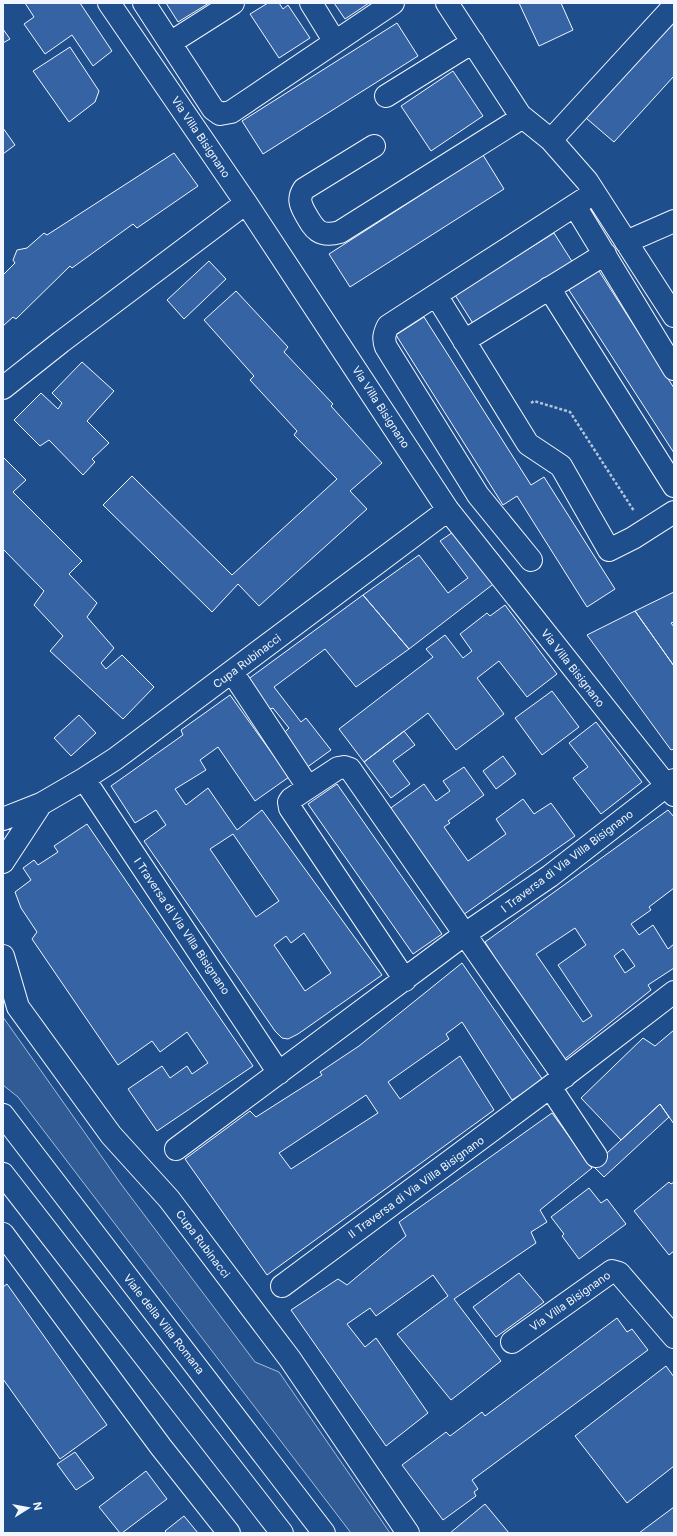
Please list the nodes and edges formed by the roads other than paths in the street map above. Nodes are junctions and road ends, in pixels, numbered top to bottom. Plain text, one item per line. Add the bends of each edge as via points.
1 (109, 3) edge
2 (144, 3) edge
3 (233, 3) edge
4 (311, 3) edge
5 (394, 3) edge
6 (447, 3) edge
7 (674, 6) edge
8 (335, 42) junction
9 (473, 42) junction
10 (170, 43) junction
11 (386, 96) dead end
12 (515, 122) dead end
13 (551, 140) junction
14 (374, 146) dead end
15 (594, 193) junction
16 (246, 203) junction
17 (575, 206) junction
18 (674, 221) edge
19 (626, 242) junction
20 (605, 254) junction
21 (549, 288) junction
22 (436, 295) junction
23 (674, 316) edge
24 (464, 341) junction
25 (674, 369) edge
26 (3, 388) edge
27 (674, 486) edge
28 (448, 510) junction
29 (674, 512) edge
30 (530, 560) dead end
31 (232, 672) junction
32 (84, 779) junction
33 (308, 787) junction
34 (672, 787) edge
35 (41, 804) junction
36 (3, 819) edge
37 (3, 862) edge
38 (465, 934) junction
39 (3, 956) edge
40 (405, 980) junction
41 (674, 992) edge
42 (279, 1073) junction
43 (557, 1082) junction
44 (3, 1116) edge
45 (176, 1149) dead end
46 (596, 1156) dead end
47 (3, 1174) edge
48 (3, 1234) edge
49 (282, 1286) dead end
50 (674, 1338) edge
51 (512, 1342) dead end
52 (229, 1533) edge
53 (282, 1533) edge
54 (324, 1533) edge
55 (408, 1533) edge

1 - 16 street, Via Villa Bisignano
2 - 10 street
3 - 10 street
4 - 8 street
5 - 8 street
6 - 9 street
7 - 13 street
8 - 10 street via 231,112 220,114 213,109
9 - 11 street
9 - 13 street via 520,115
12 - 14 street via 340,232 329,234 317,230 301,204 304,189
13 - 15 street via 587,181
15 - 17 street
15 - 19 street
16 - 26 street
16 - 28 street, Via Villa Bisignano
17 - 20 street
17 - 22 street
18 - 19 street
19 - 23 street
20 - 21 street
20 - 25 street
21 - 24 street
21 - 27 street
22 - 24 street
22 - 30 street via 388,326 383,340 478,495
24 - 29 street via 530,446 561,466 609,550
28 - 31 street, Cupa Rubinacci
28 - 34 street, Via Villa Bisignano
31 - 32 street, Cupa Rubinacci via 122,754
31 - 33 street
32 - 35 street, Cupa Rubinacci
32 - 42 street, I Traversa di Via Villa Bisignano
33 - 38 street via 338,768 350,769
33 - 40 street via 291,799 290,808
34 - 38 street, I Traversa di Via Villa Bisignano
35 - 36 street, Cupa Rubinacci
35 - 37 street, Cupa Rubinacci
38 - 40 street, I Traversa di Via Villa Bisignano
38 - 43 street
39 - 55 street, Cupa Rubinacci via 18,1007 111,1135 169,1199 290,1359
40 - 42 street, I Traversa di Via Villa Bisignano
41 - 43 street, II Traversa di Via Villa Bisignano
42 - 45 street, I Traversa di Via Villa Bisignano
43 - 46 street
43 - 49 street, II Traversa di Via Villa Bisignano
44 - 54 street, Viale della Villa Romana
47 - 53 street
48 - 52 street via 161,1447
50 - 51 street, Via Villa Bisignano via 619,1273 612,1271

